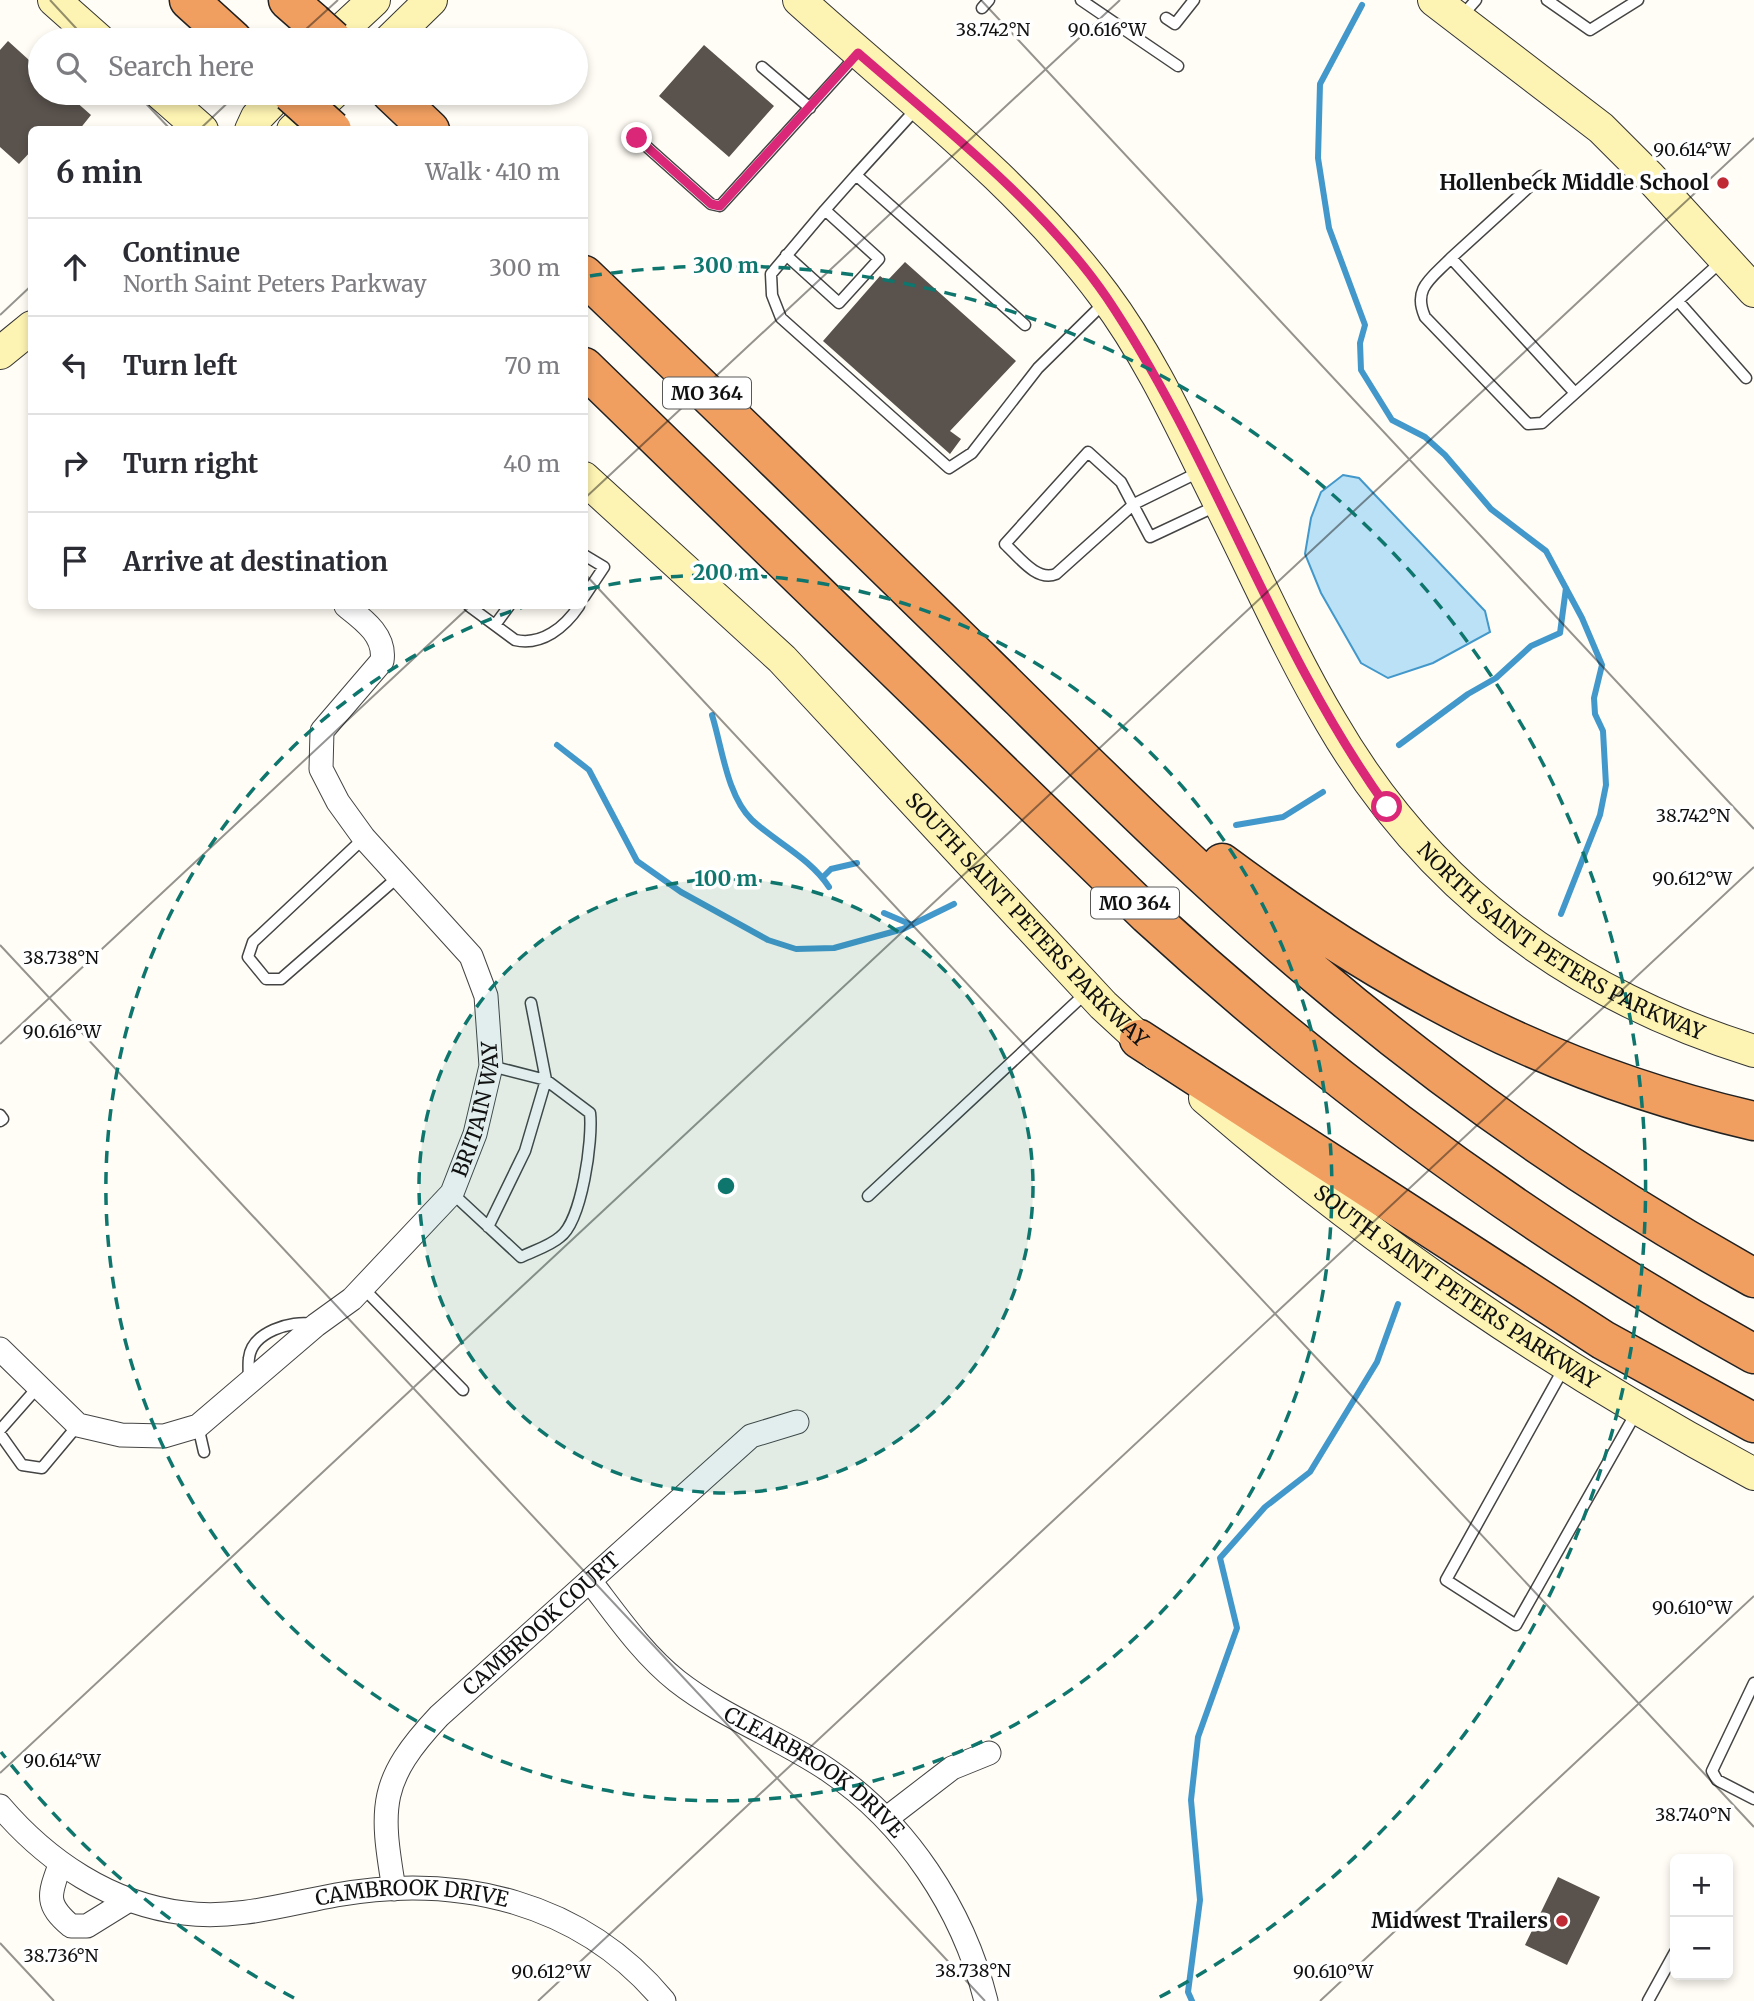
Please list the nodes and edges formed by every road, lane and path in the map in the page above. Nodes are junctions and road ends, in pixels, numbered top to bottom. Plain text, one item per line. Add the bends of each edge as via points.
1 (54, 0) edge
2 (189, 0) edge
3 (374, 0) edge
4 (431, 0) edge
5 (1081, 0) edge
6 (1194, 0) edge
7 (1434, 0) edge
8 (1547, 0) edge
9 (1638, 0) edge
10 (802, 1) edge
11 (1468, 10) edge
12 (1166, 18) dead end
13 (316, 26) edge
14 (86, 28) edge
15 (220, 28) edge
16 (402, 28) edge
17 (858, 53) junction
18 (1178, 66) dead end
19 (762, 67) dead end
20 (174, 105) edge
21 (268, 105) edge
22 (304, 105) edge
23 (320, 105) edge
24 (404, 105) edge
25 (919, 106) junction
26 (810, 108) junction
27 (197, 126) edge
28 (252, 126) edge
29 (297, 126) edge
30 (328, 126) edge
31 (426, 126) edge
32 (637, 138) dead end
33 (856, 176) junction
34 (1541, 176) dead end
35 (825, 210) junction
36 (786, 255) junction
37 (1451, 258) junction
38 (1724, 259) junction
39 (588, 279) edge
40 (1754, 291) edge
41 (1108, 300) junction
42 (1678, 301) junction
43 (1025, 325) dead end
44 (28, 330) edge
45 (0, 353) edge
46 (588, 371) edge
47 (1746, 378) dead end
48 (1575, 393) junction
49 (1203, 470) junction
50 (588, 482) edge
51 (1134, 504) junction
52 (1220, 504) junction
53 (588, 557) edge
54 (588, 591) edge
55 (350, 609) edge
56 (473, 609) edge
57 (507, 609) edge
58 (576, 609) edge
59 (495, 625) junction
60 (1085, 762) junction
61 (364, 838) junction
62 (398, 877) junction
63 (1089, 990) junction
64 (531, 1003) dead end
65 (1139, 1039) junction
66 (1754, 1051) edge
67 (491, 1066) junction
68 (546, 1080) junction
69 (0, 1115) edge
70 (0, 1121) edge
71 (1754, 1121) edge
72 (452, 1193) junction
73 (868, 1196) dead end
74 (488, 1227) junction
75 (1754, 1278) edge
76 (363, 1288) junction
77 (0, 1349) edge
78 (1754, 1353) edge
79 (1565, 1366) junction
80 (37, 1388) junction
81 (463, 1390) dead end
82 (1637, 1409) junction
83 (797, 1422) dead end
84 (1754, 1423) edge
85 (78, 1424) junction
86 (198, 1426) junction
87 (0, 1432) edge
88 (204, 1452) dead end
89 (1754, 1474) edge
90 (590, 1581) junction
91 (1754, 1683) edge
92 (989, 1753) dead end
93 (1754, 1799) edge
94 (0, 1806) edge
95 (887, 1818) junction
96 (60, 1865) junction
97 (394, 1889) junction
98 (130, 1900) junction
99 (1670, 1961) edge
100 (664, 2001) edge
101 (986, 2001) edge
102 (1648, 2001) edge

1 - 14 main road
2 - 15 highway
3 - 13 main road
4 - 16 main road
5 - 18 lane
6 - 12 lane via 1175,24
7 - 11 main road
8 - 9 lane via 1590,30
10 - 17 main road, NORTH SAINT PETERS PARKWAY
11 - 38 main road via 1601,128
17 - 25 main road, NORTH SAINT PETERS PARKWAY
17 - 26 lane
19 - 26 lane
20 - 27 main road
21 - 28 main road
22 - 30 highway, bridge
23 - 29 main road
24 - 31 highway
25 - 33 lane
25 - 41 main road, NORTH SAINT PETERS PARKWAY via 1054,234
26 - 32 lane via 720,206 711,204
33 - 35 lane
33 - 43 lane
34 - 37 lane
35 - 36 lane
35 - 36 lane via 879,259 839,303
36 - 41 lane via 771,274 772,295 781,318 949,468 972,453 1038,368
37 - 48 lane
37 - 48 lane via 1422,287 1419,303 1425,317 1528,424 1542,423
38 - 40 main road
38 - 42 lane
39 - 60 highway, MO 364
41 - 49 main road, NORTH SAINT PETERS PARKWAY via 1164,391
42 - 47 lane
42 - 48 lane
44 - 45 main road
46 - 78 highway, MO 364 via 1220,981 1400,1126 1491,1192 1591,1259
49 - 51 lane
49 - 52 main road, NORTH SAINT PETERS PARKWAY
50 - 63 main road, SOUTH SAINT PETERS PARKWAY via 782,659
51 - 51 lane via 1048,577 1040,576 1005,544 1088,452 1121,482
51 - 52 lane via 1150,537
52 - 66 main road, NORTH SAINT PETERS PARKWAY via 1330,721 1419,845 1498,919 1560,964 1657,1016
53 - 54 lane via 604,567
55 - 61 street, BRITAIN WAY via 372,627 384,650 382,661 323,731 321,769
56 - 59 lane
57 - 59 lane
58 - 59 lane via 558,630 534,641 515,640
60 - 71 highway via 1283,907 1444,1007 1555,1060 1699,1108
60 - 75 highway, MO 364 via 1234,904 1403,1045 1565,1161
61 - 62 street, BRITAIN WAY
61 - 62 lane via 253,942 247,957 266,979 281,979
62 - 67 street, BRITAIN WAY via 471,956 486,996
63 - 65 main road, SOUTH SAINT PETERS PARKWAY
63 - 73 lane
64 - 68 lane
65 - 79 main road, SOUTH SAINT PETERS PARKWAY via 1263,1148 1378,1239
65 - 84 highway via 1603,1340
67 - 68 lane
67 - 72 street, BRITAIN WAY via 475,1134
68 - 74 lane via 525,1151
68 - 74 lane via 590,1113 593,1137 580,1199 562,1237 521,1257
69 - 70 lane
72 - 74 lane
72 - 76 street, BRITAIN WAY
76 - 81 lane
76 - 86 street, BRITAIN WAY
77 - 80 street, BRITAIN WAY
79 - 82 main road, SOUTH SAINT PETERS PARKWAY
79 - 82 lane via 1446,1580 1516,1625
80 - 85 street, BRITAIN WAY
80 - 87 lane
82 - 89 main road, SOUTH SAINT PETERS PARKWAY
83 - 90 street, CAMBROOK COURT via 751,1436
85 - 86 street, BRITAIN WAY via 132,1436 164,1436
85 - 87 lane via 42,1468 22,1465
86 - 88 lane
90 - 95 street, CLEARBROOK DRIVE via 642,1648 678,1681 828,1770
90 - 97 street, CAMBROOK COURT via 409,1747 384,1810
91 - 93 lane via 1712,1771 1717,1780
92 - 95 street via 953,1768
94 - 96 street, CAMBROOK DRIVE
95 - 101 street, CLEARBROOK DRIVE via 922,1860 952,1914
96 - 98 street, CAMBROOK DRIVE
96 - 98 street via 50,1899 55,1912 71,1926 87,1926
97 - 98 street, CAMBROOK DRIVE via 232,1912 185,1913
97 - 100 street, CAMBROOK DRIVE via 474,1891 548,1913 601,1943
99 - 102 lane

